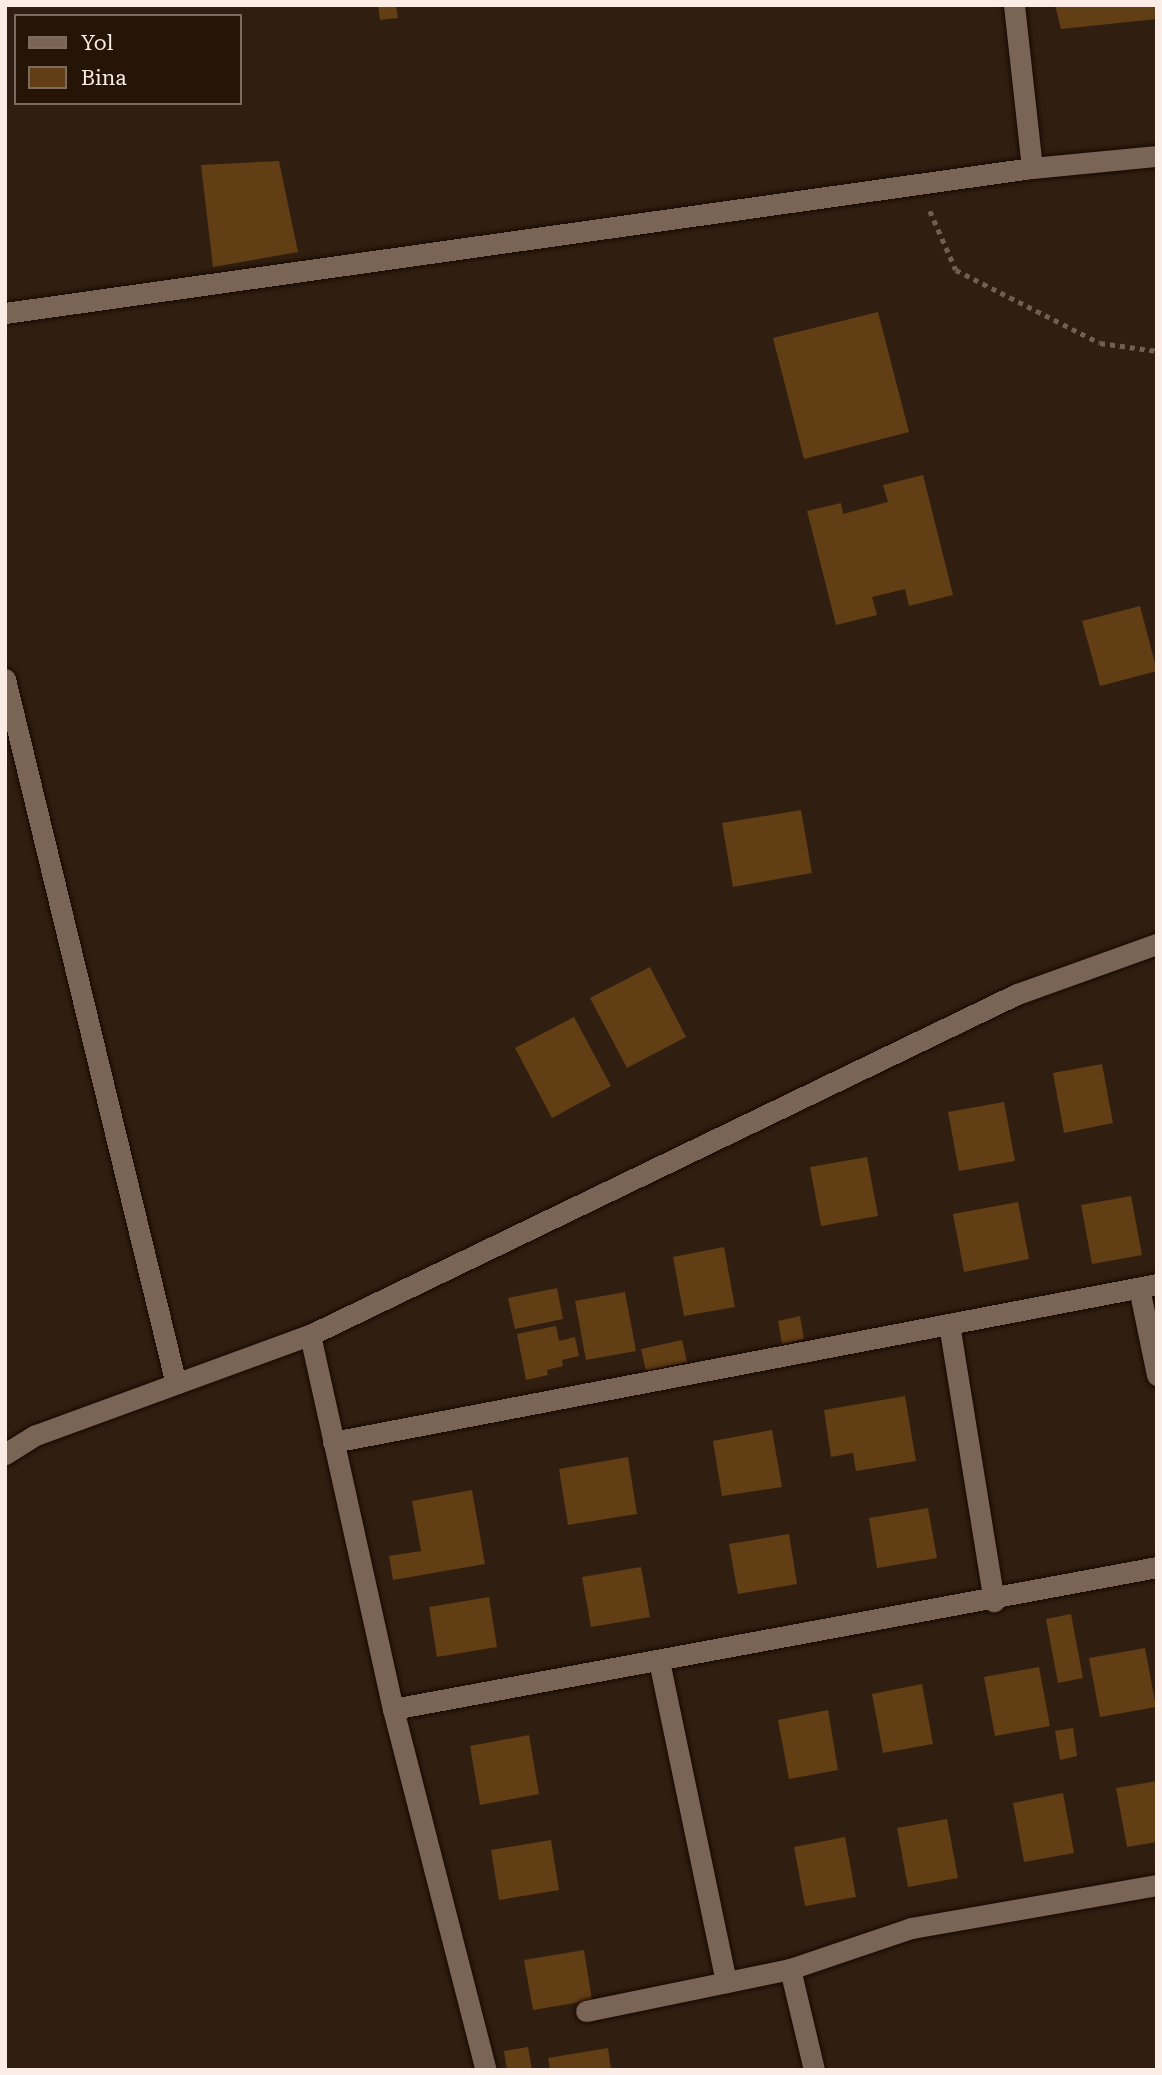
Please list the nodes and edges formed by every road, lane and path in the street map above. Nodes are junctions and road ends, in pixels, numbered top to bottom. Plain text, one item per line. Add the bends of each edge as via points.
1 (1014, 5) edge
2 (1157, 156) edge
3 (1032, 168) junction
4 (919, 184) junction
5 (5, 313) edge
6 (1157, 351) edge
7 (5, 679) edge
8 (1157, 944) edge
9 (1148, 1286) edge
10 (949, 1324) junction
11 (310, 1335) junction
12 (1157, 1375) edge
13 (176, 1384) junction
14 (333, 1442) junction
15 (5, 1454) edge
16 (1157, 1567) edge
17 (994, 1601) junction
18 (659, 1661) junction
19 (393, 1709) junction
20 (1157, 1885) edge
21 (790, 1969) junction
22 (726, 1982) junction
23 (586, 2011) dead end
24 (486, 2070) edge
25 (814, 2070) edge

1 - 3 street
2 - 3 street
3 - 4 street
4 - 5 street
4 - 6 path via 956,270 1100,343
7 - 13 street
8 - 11 street via 1017,994
9 - 10 street
9 - 12 street
10 - 14 street
10 - 17 street
11 - 13 street
11 - 14 street
13 - 15 street via 37,1435
14 - 19 street
16 - 17 street
17 - 18 street
18 - 19 street
18 - 22 street
19 - 24 street
20 - 21 street via 911,1928
21 - 22 street
21 - 25 street
22 - 23 street

